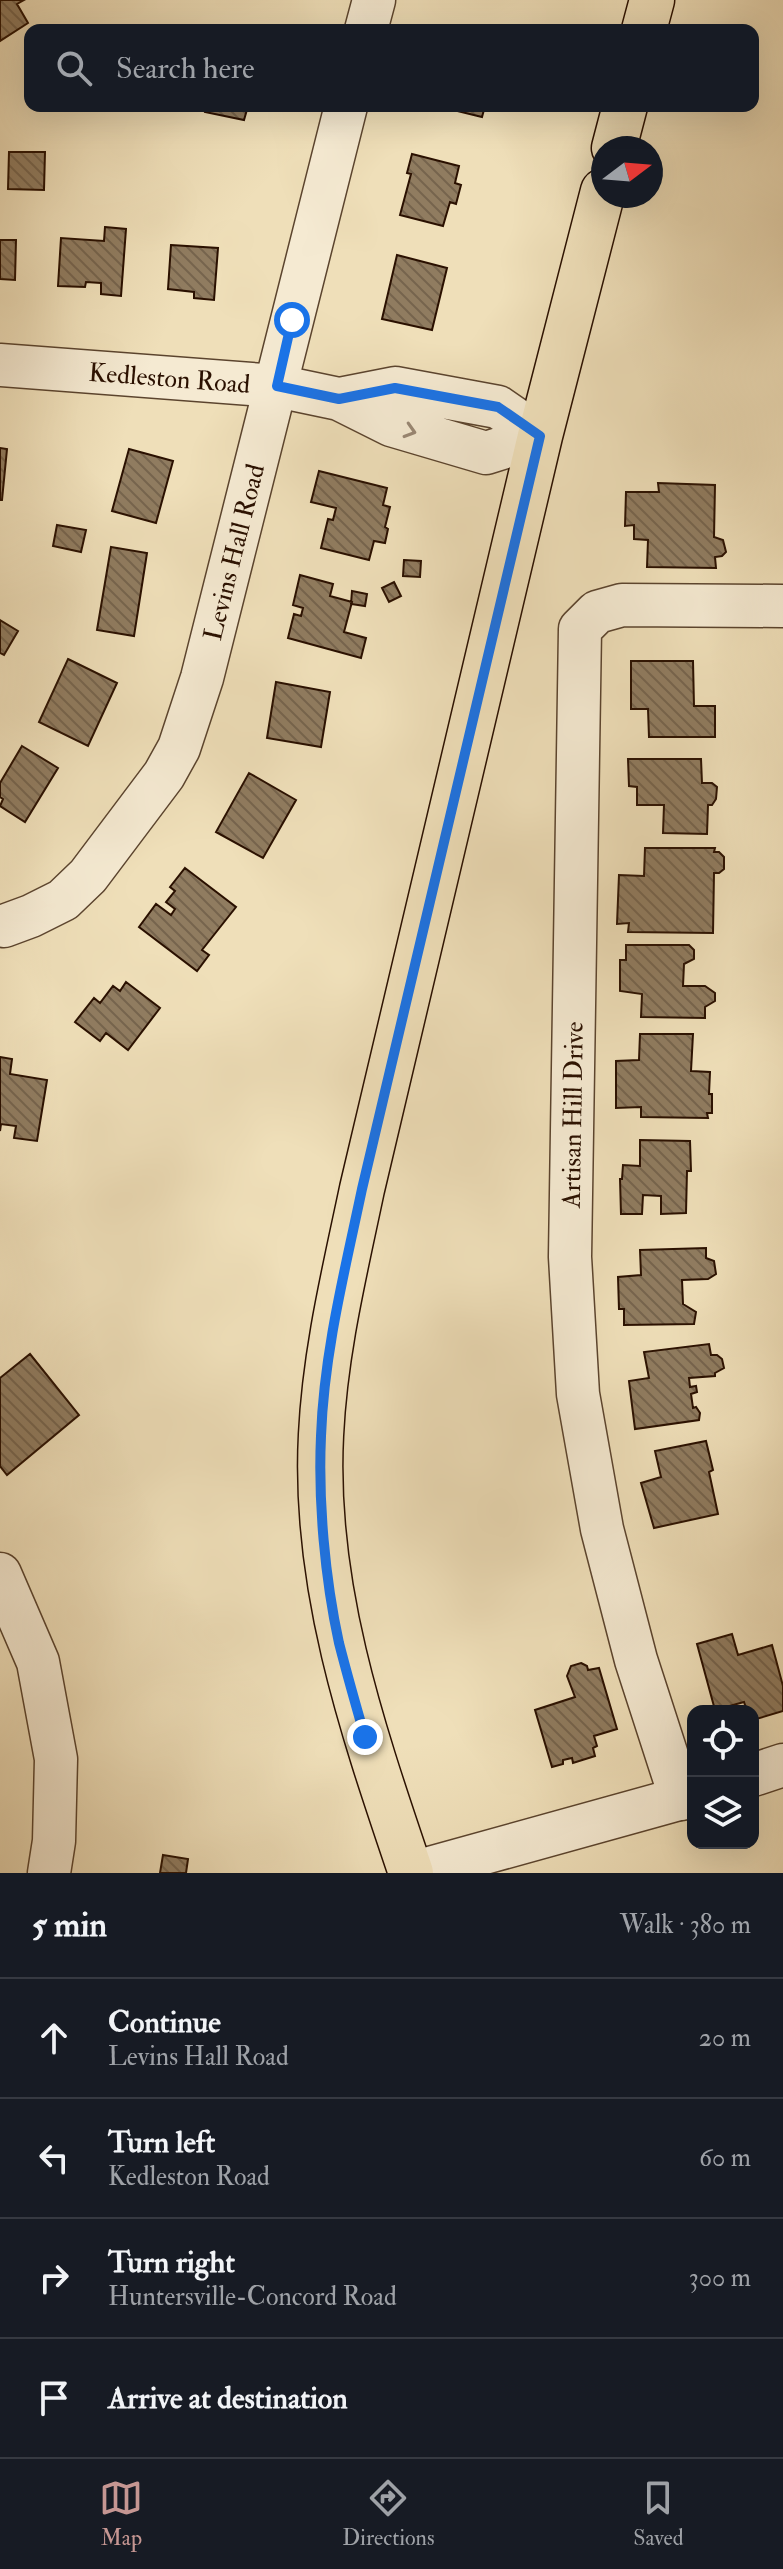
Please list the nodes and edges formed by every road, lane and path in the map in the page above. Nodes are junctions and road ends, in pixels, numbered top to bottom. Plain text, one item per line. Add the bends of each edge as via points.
1 (374, 0) edge
2 (652, 0) edge
3 (368, 24) edge
4 (646, 24) edge
5 (345, 112) edge
6 (623, 112) edge
7 (617, 136) edge
8 (599, 208) edge
9 (0, 365) edge
10 (277, 386) junction
11 (540, 436) junction
12 (783, 606) edge
13 (4, 926) dead end
14 (0, 1574) edge
15 (783, 1765) edge
16 (759, 1773) edge
17 (687, 1797) edge
18 (574, 1827) junction
19 (49, 1873) edge
20 (412, 1873) edge
21 (505, 1873) edge

1 - 3 street
2 - 4 main road
5 - 10 street, Levins Hall Road
6 - 7 main road
8 - 11 main road
9 - 10 street, Kedleston Road
10 - 11 street, Kedleston Road via 339,399 391,425 486,453
10 - 13 street, Levins Hall Road via 179,748 88,876 63,900
11 - 20 main road via 362,1189 336,1315 321,1433 322,1519 339,1641 365,1737
12 - 17 street, Artisan Hill Drive via 622,605 597,612 580,629 570,1257 578,1394 602,1529 636,1660
14 - 19 street via 38,1662 56,1759
15 - 16 street
17 - 18 street
18 - 20 street
18 - 21 street via 549,1853

